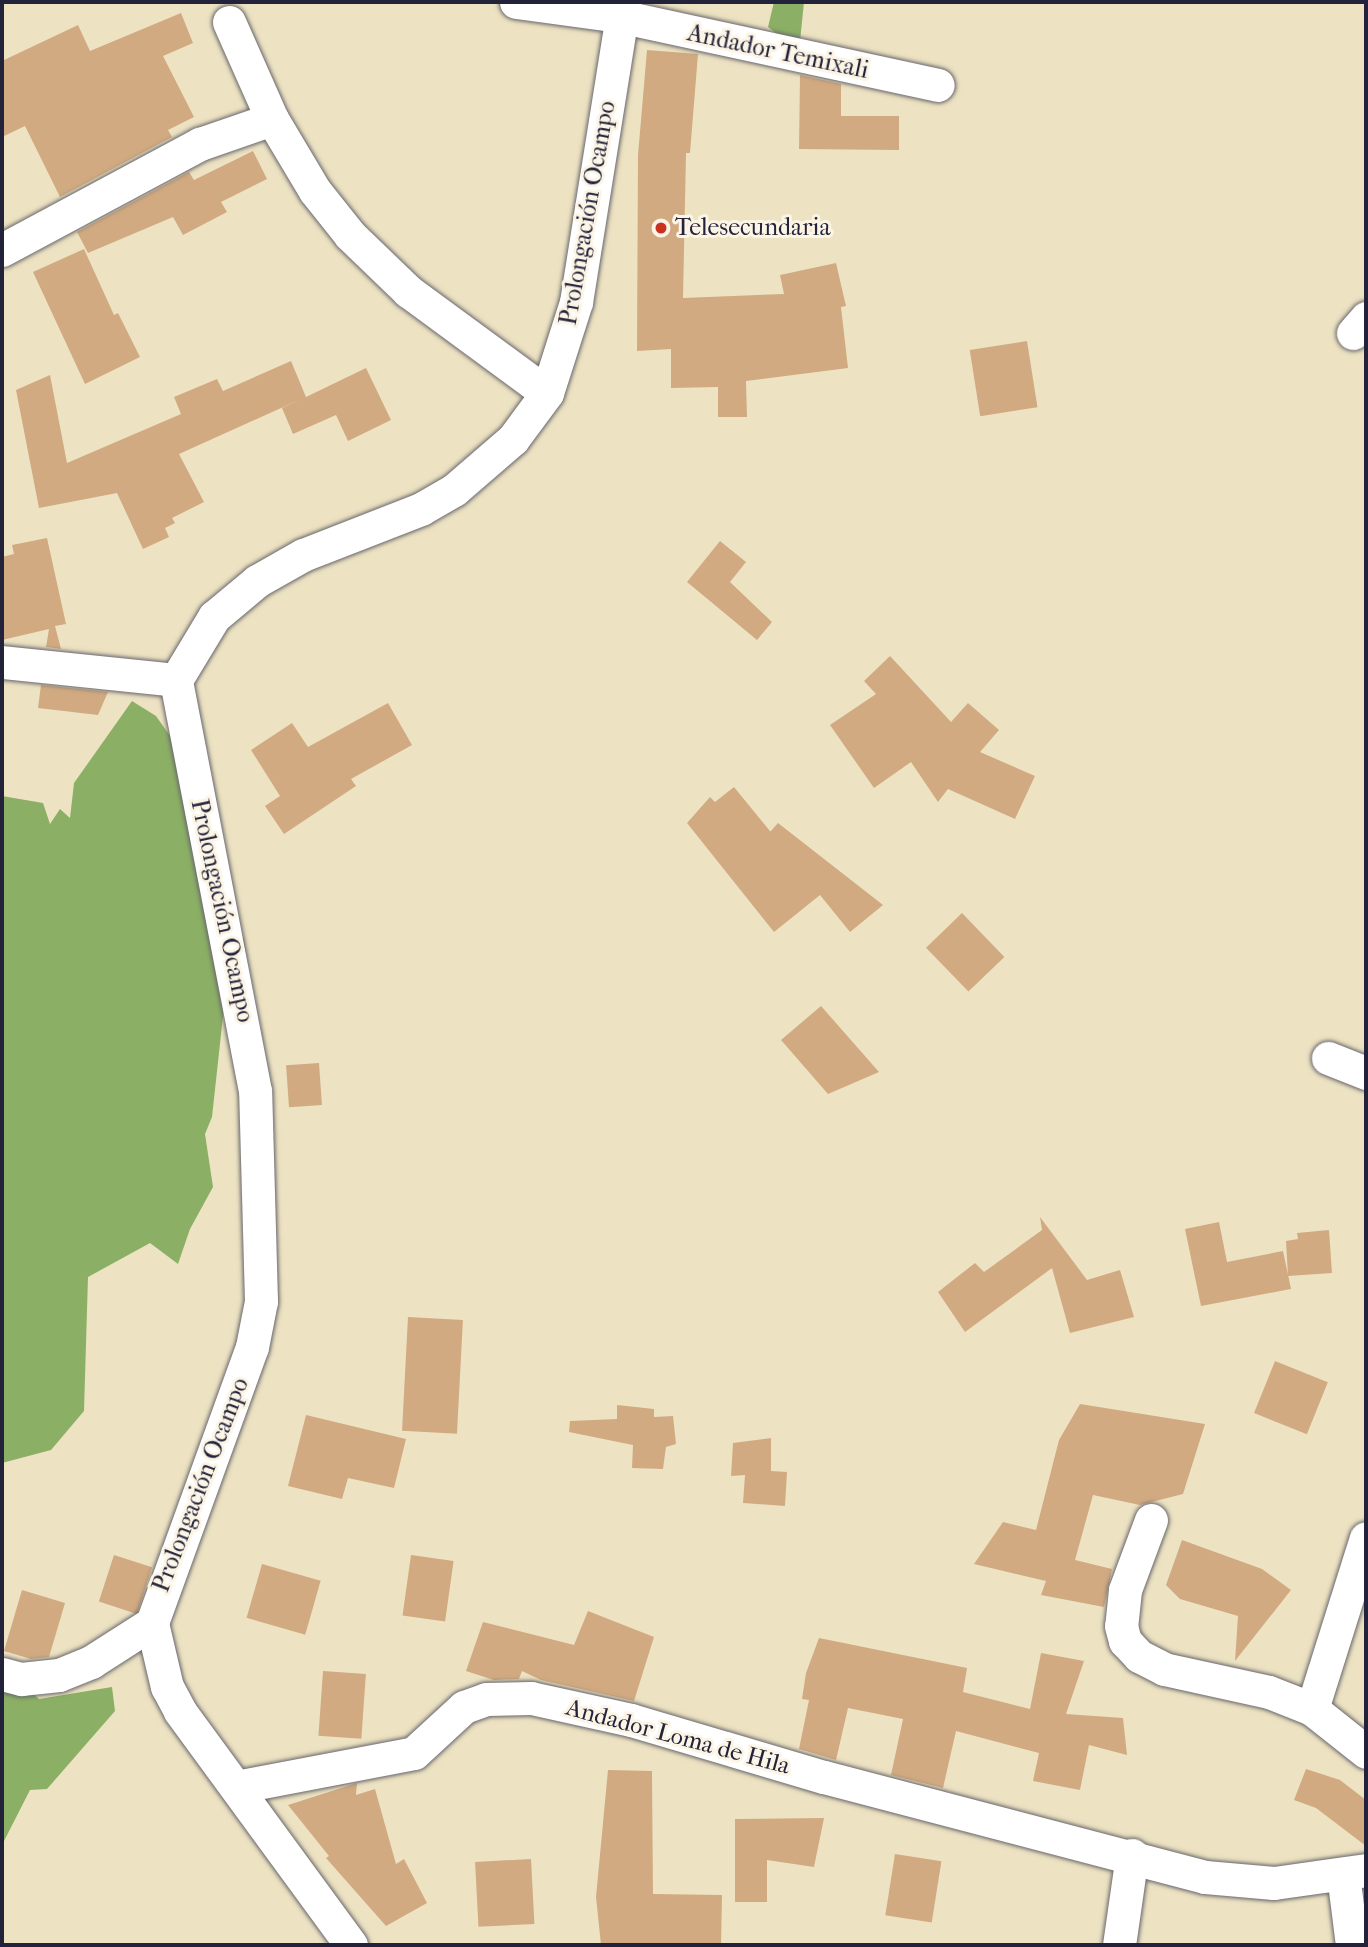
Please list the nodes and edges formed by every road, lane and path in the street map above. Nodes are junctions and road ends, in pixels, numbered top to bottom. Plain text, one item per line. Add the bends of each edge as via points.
1 (516, 2) edge
2 (622, 9) edge
3 (229, 22) dead end
4 (938, 85) dead end
5 (272, 119) junction
6 (2, 250) edge
7 (547, 393) junction
8 (2, 662) edge
9 (176, 680) junction
10 (1328, 1058) dead end
11 (1366, 1073) edge
12 (1151, 1520) dead end
13 (1366, 1538) edge
14 (152, 1623) junction
15 (2, 1675) edge
16 (1312, 1709) junction
17 (1366, 1752) edge
18 (236, 1787) junction
19 (1132, 1855) junction
20 (1355, 1872) edge
21 (351, 1945) edge
22 (1119, 1945) edge
23 (1352, 1945) edge

1 - 2 street, Andador Temixali
2 - 4 street, Andador Temixali
2 - 7 street, Prolongación Ocampo via 576,302
3 - 5 street
5 - 6 street via 201,144
5 - 7 street via 316,191 379,267
7 - 9 street, Prolongación Ocampo via 513,439 454,490 422,509 303,555 257,581 214,617
8 - 9 street
9 - 14 street, Prolongación Ocampo via 252,1066 261,1301 252,1347
10 - 11 street
12 - 16 street via 1125,1590 1121,1626 1125,1641 1139,1656 1164,1669 1242,1685
13 - 16 street
14 - 15 street via 91,1662 59,1675 21,1679
14 - 18 street, Prolongación Ocampo via 167,1687
16 - 17 street
18 - 19 street, Andador Loma de Hila via 414,1753 464,1707 486,1699 531,1698 631,1720 824,1777
18 - 21 street, Prolongación Ocampo
19 - 20 street, Andador Loma de Hila via 1205,1877 1274,1883
19 - 22 street
20 - 23 street

